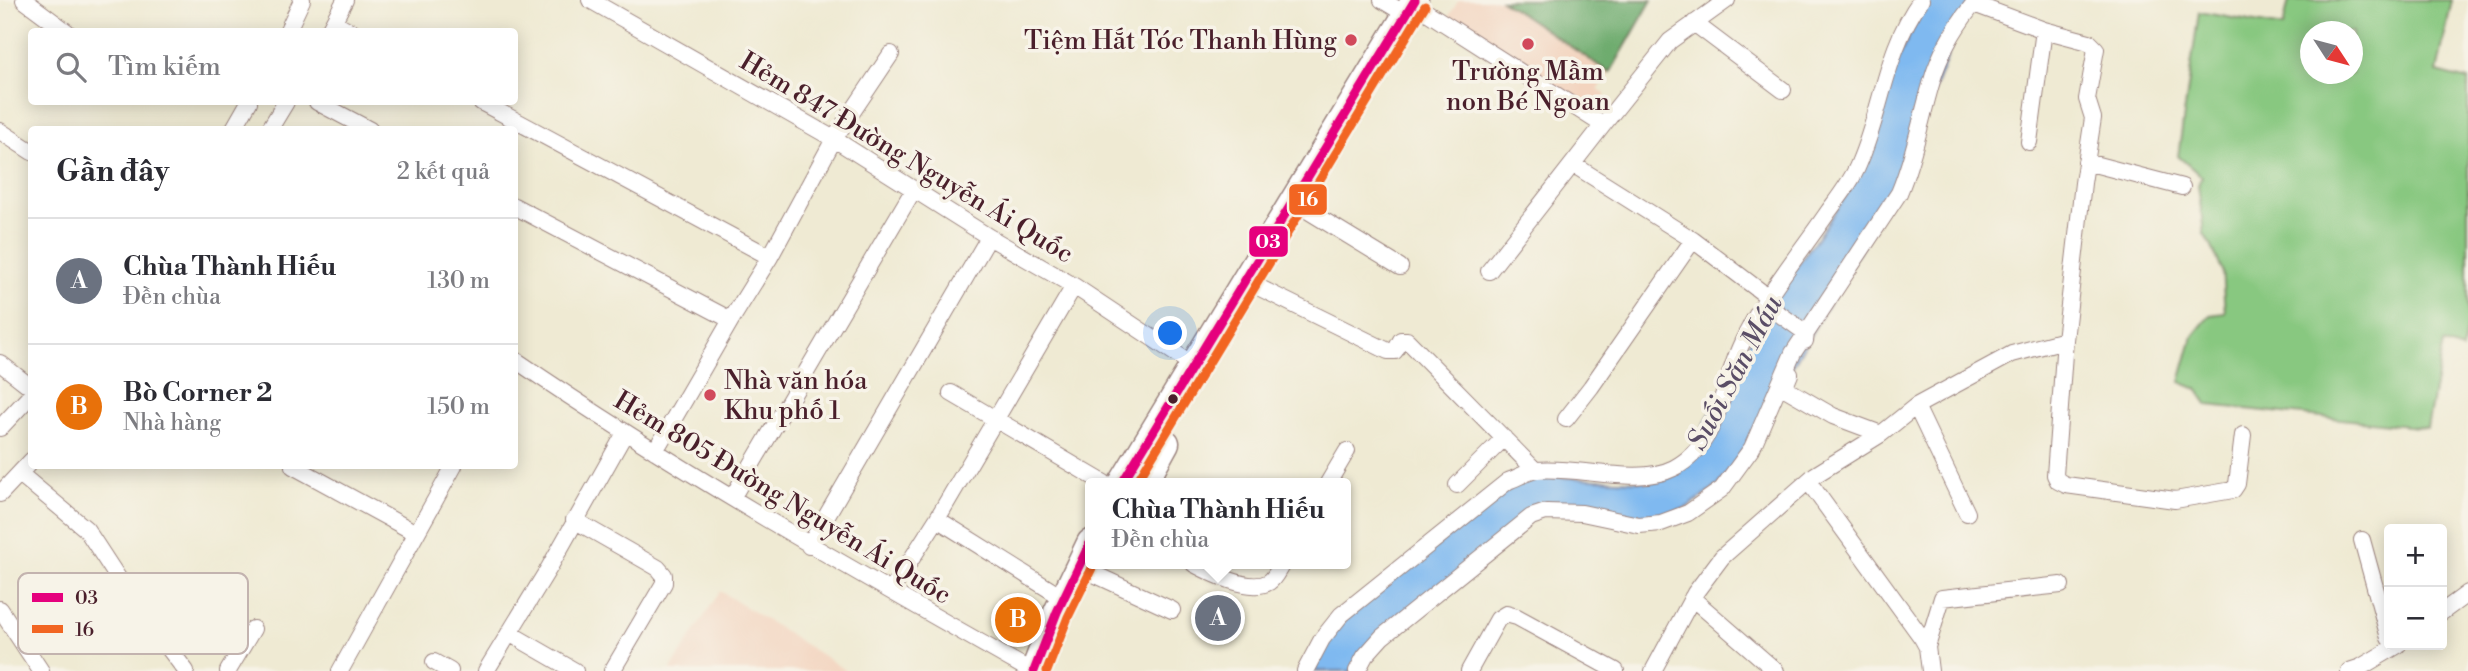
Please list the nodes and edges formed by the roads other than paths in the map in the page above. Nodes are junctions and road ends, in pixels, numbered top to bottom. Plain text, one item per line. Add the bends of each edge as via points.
1 (24, 0) edge
2 (302, 0) edge
3 (345, 0) edge
4 (590, 0) edge
5 (1382, 0) edge
6 (1727, 0) edge
7 (1921, 0) edge
8 (1975, 2) edge
9 (1418, 9) edge
10 (1694, 23) junction
11 (331, 27) edge
12 (62, 28) edge
13 (289, 28) edge
14 (2044, 30) junction
15 (891, 54) dead end
16 (1783, 90) dead end
17 (247, 105) edge
18 (284, 105) edge
19 (323, 105) edge
20 (487, 105) edge
21 (1603, 125) junction
22 (235, 126) edge
23 (271, 126) edge
24 (362, 126) edge
25 (0, 131) edge
26 (834, 139) junction
27 (2029, 142) dead end
28 (28, 149) edge
29 (2086, 162) junction
30 (1574, 164) junction
31 (2182, 187) dead end
32 (914, 189) junction
33 (518, 208) edge
34 (1305, 209) junction
35 (989, 237) junction
36 (1692, 240) junction
37 (770, 257) junction
38 (1400, 267) dead end
39 (1489, 271) dead end
40 (1074, 286) junction
41 (1258, 287) junction
42 (1765, 300) junction
43 (730, 320) junction
44 (1806, 333) junction
45 (2065, 340) junction
46 (518, 362) edge
47 (0, 363) edge
48 (1193, 365) junction
49 (28, 385) edge
50 (951, 393) dead end
51 (28, 398) edge
52 (1916, 406) junction
53 (1566, 419) dead end
54 (995, 421) junction
55 (0, 428) edge
56 (625, 433) junction
57 (1881, 434) junction
58 (2243, 435) dead end
59 (1504, 438) junction
60 (655, 451) junction
61 (1347, 452) dead end
62 (28, 465) edge
63 (299, 469) edge
64 (452, 469) edge
65 (1535, 470) junction
66 (20, 474) junction
67 (1095, 478) edge
68 (1125, 478) edge
69 (1147, 478) edge
70 (1331, 478) edge
71 (1808, 481) junction
72 (1457, 485) dead end
73 (0, 495) edge
74 (732, 498) junction
75 (1967, 513) dead end
76 (937, 519) junction
77 (574, 520) junction
78 (416, 533) junction
79 (2362, 540) dead end
80 (810, 546) junction
81 (1085, 552) edge
82 (1097, 569) edge
83 (1203, 569) edge
84 (1279, 569) edge
85 (115, 573) edge
86 (2061, 585) dead end
87 (891, 591) junction
88 (2468, 593) edge
89 (1063, 598) junction
90 (1692, 598) junction
91 (2447, 608) edge
92 (0, 609) edge
93 (1172, 610) dead end
94 (2384, 614) edge
95 (253, 629) dead end
96 (509, 633) junction
97 (18, 636) edge
98 (248, 637) edge
99 (1927, 647) junction
100 (2385, 650) edge
101 (30, 654) edge
102 (173, 654) edge
103 (238, 654) edge
104 (434, 662) dead end
105 (41, 671) edge
106 (186, 671) edge
107 (228, 671) edge
108 (340, 671) edge
109 (450, 671) edge
110 (486, 671) edge
111 (575, 671) edge
112 (611, 671) edge
113 (1033, 671) edge
114 (1050, 671) edge
115 (1305, 671) edge
116 (1357, 671) edge
117 (1469, 671) edge
118 (1616, 671) edge
119 (1653, 671) edge
120 (1776, 671) edge
121 (1930, 671) edge
122 (2349, 671) edge

1 - 12 street
2 - 13 street
3 - 11 street
4 - 26 street, Hẻm 847 Đường Nguyễn Ái Quốc
5 - 9 street
6 - 10 street
7 - 42 street via 1891,60 1858,167
8 - 14 street
8 - 44 street via 1945,47 1899,193
9 - 21 street
9 - 34 main road
9 - 48 main road
10 - 16 street
10 - 21 street via 1661,51
14 - 27 street
14 - 29 street via 2089,42 2095,50 2087,99 2093,118
15 - 26 street
17 - 22 street
18 - 23 street
19 - 24 street
20 - 37 street
21 - 30 street
25 - 28 street
26 - 32 street, Hẻm 847 Đường Nguyễn Ái Quốc
26 - 37 street
29 - 31 street
29 - 45 street
30 - 36 street
30 - 39 street
32 - 35 street, Hẻm 847 Đường Nguyễn Ái Quốc
32 - 74 street
33 - 43 street
34 - 38 street
34 - 41 main road
35 - 40 street, Hẻm 847 Đường Nguyễn Ái Quốc
35 - 80 street
36 - 42 street
36 - 53 street
37 - 43 street
40 - 48 street, Hẻm 847 Đường Nguyễn Ái Quốc
40 - 54 street
41 - 59 street via 1388,351 1395,351 1401,340 1407,340
41 - 69 main road
42 - 44 street
42 - 65 street via 1740,346 1713,423 1697,449 1676,467 1656,476
43 - 60 street
44 - 57 street via 1786,384 1788,390 1833,416
44 - 116 street via 1752,448 1722,489 1688,513 1661,523 1639,524 1581,513 1546,512 1531,517 1382,637
45 - 52 street via 2012,354
45 - 58 street via 2054,475 2058,481 2175,500 2215,495 2237,484
46 - 56 street, Hẻm 805 Đường Nguyễn Ái Quốc
47 - 49 street
48 - 68 main road
50 - 54 street
51 - 55 street
52 - 57 street
52 - 75 street
54 - 67 street
54 - 76 street
56 - 60 street, Hẻm 805 Đường Nguyễn Ái Quốc
56 - 77 street
57 - 71 street
59 - 65 street
59 - 72 street
60 - 74 street, Hẻm 805 Đường Nguyễn Ái Quốc
61 - 70 street
62 - 66 street
63 - 78 street
64 - 78 street
65 - 115 street via 1508,481 1341,615
66 - 73 street
66 - 85 street via 86,529
71 - 90 street via 1722,557
71 - 99 street
74 - 80 street, Hẻm 805 Đường Nguyễn Ái Quốc
76 - 87 street
76 - 89 street
77 - 96 street
77 - 112 street via 664,575 664,583
78 - 108 street
79 - 94 street
80 - 87 street, Hẻm 805 Đường Nguyễn Ái Quốc
81 - 89 main road
82 - 93 street
82 - 114 main road
83 - 84 street via 1232,582 1264,584
86 - 99 street via 1942,598
87 - 113 street, Hẻm 805 Đường Nguyễn Ái Quốc
88 - 91 street
89 - 113 main road
90 - 119 street
90 - 120 street
92 - 97 street
95 - 98 street
96 - 110 street
96 - 111 street
99 - 121 street
100 - 122 street
101 - 105 street
102 - 106 street
103 - 107 street
104 - 109 street
117 - 118 street via 1498,619 1506,614

